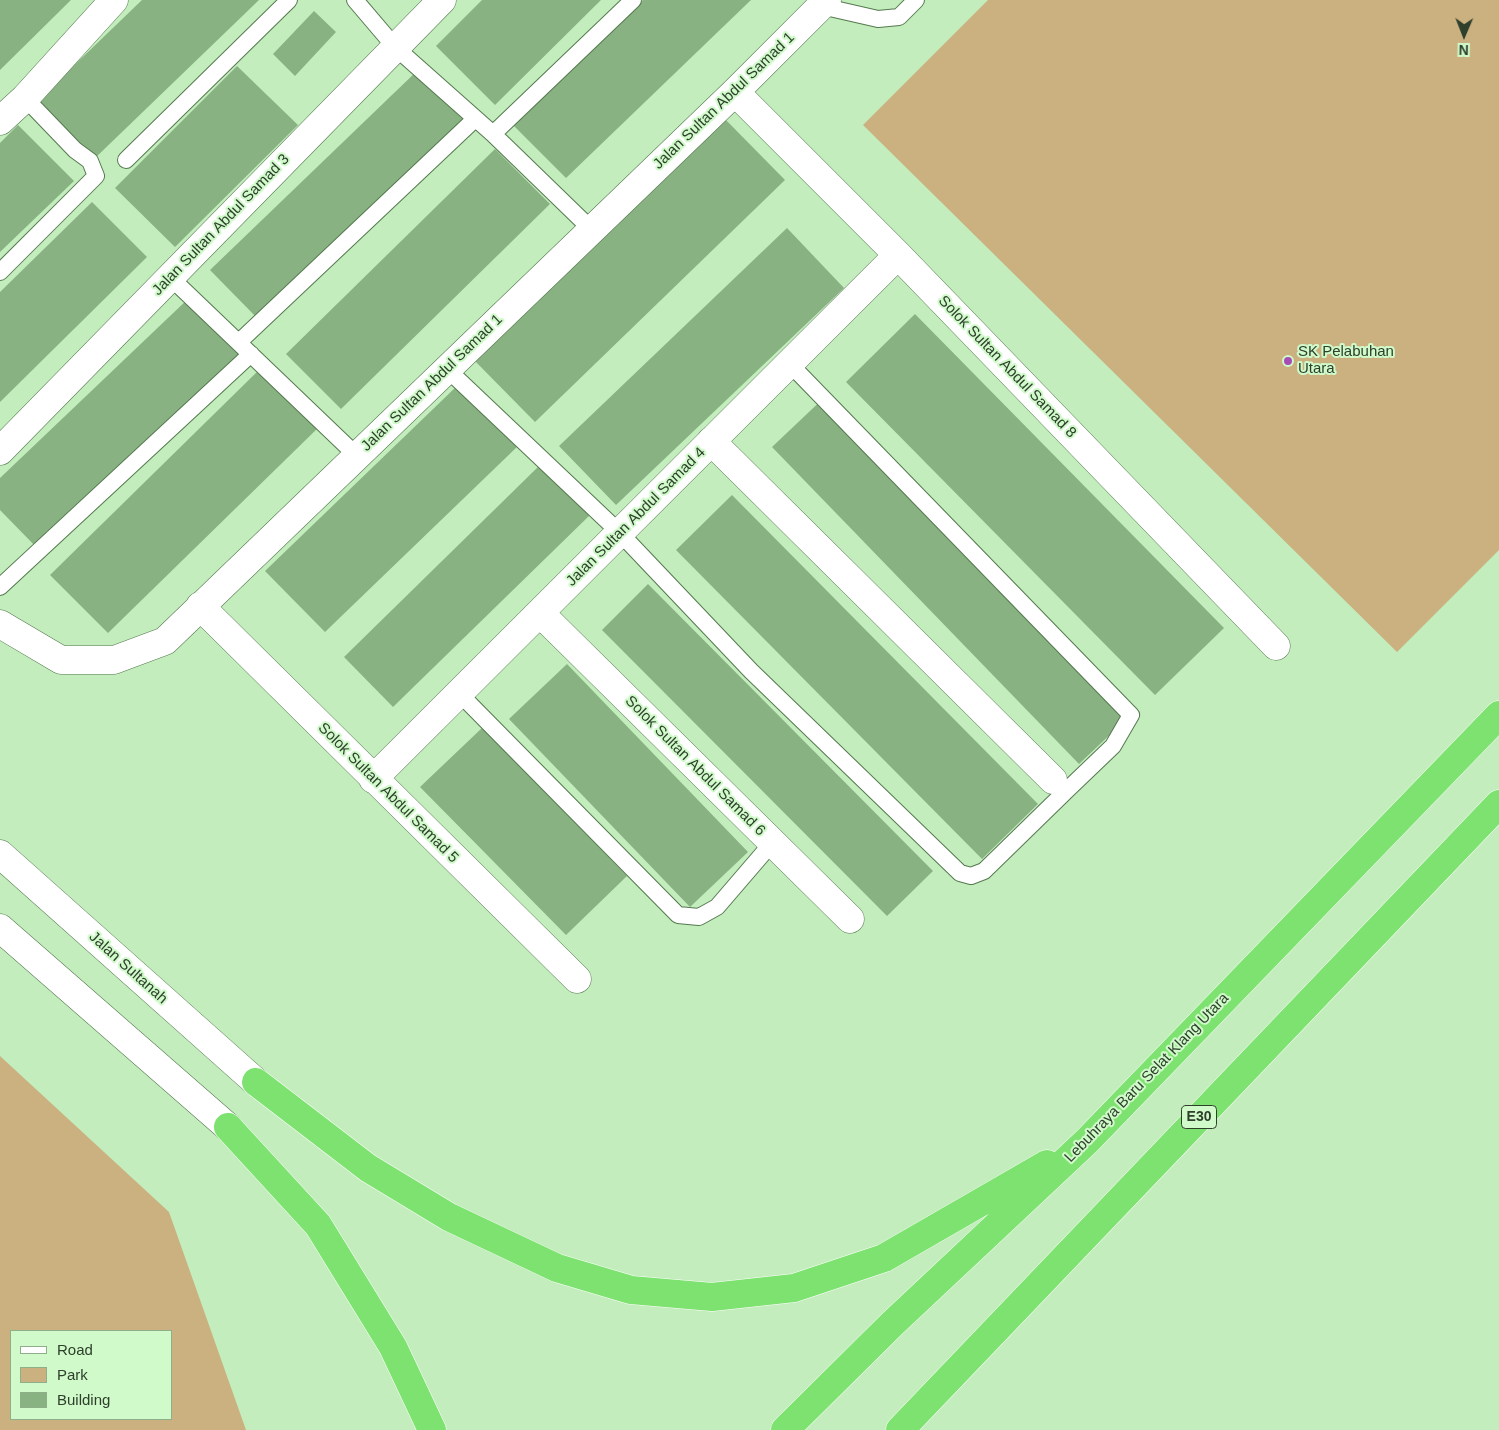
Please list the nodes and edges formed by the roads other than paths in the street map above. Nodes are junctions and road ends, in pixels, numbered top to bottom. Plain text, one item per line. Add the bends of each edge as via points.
1 (114, 0) edge
2 (288, 0) edge
3 (355, 0) edge
4 (442, 0) edge
5 (633, 0) edge
6 (916, 0) edge
7 (824, 3) edge
8 (396, 47) junction
9 (735, 92) junction
10 (25, 98) junction
11 (475, 119) junction
12 (0, 121) edge
13 (493, 134) junction
14 (126, 160) dead end
15 (591, 230) junction
16 (898, 254) junction
17 (0, 272) edge
18 (170, 277) junction
19 (239, 342) junction
20 (251, 354) junction
21 (789, 363) junction
22 (447, 369) junction
23 (711, 441) junction
24 (0, 451) edge
25 (357, 456) junction
26 (620, 532) junction
27 (0, 587) edge
28 (200, 606) junction
29 (540, 613) junction
30 (0, 624) edge
31 (1276, 646) dead end
32 (458, 692) junction
33 (1499, 715) edge
34 (373, 779) junction
35 (1059, 786) junction
36 (1499, 804) edge
37 (772, 843) junction
38 (0, 854) edge
39 (850, 920) dead end
40 (0, 928) edge
41 (577, 979) dead end
42 (256, 1082) joint
43 (228, 1127) joint
44 (1088, 1141) junction
45 (432, 1430) edge
46 (785, 1430) edge
47 (900, 1430) edge

1 - 10 street
2 - 14 lane
3 - 8 lane
4 - 8 street, Jalan Sultan Abdul Samad 3
5 - 13 lane
6 - 7 lane via 899,17 878,20
7 - 9 street, Jalan Sultan Abdul Samad 1
8 - 11 lane
8 - 18 street, Jalan Sultan Abdul Samad 3
9 - 15 street, Jalan Sultan Abdul Samad 1
9 - 16 street, Solok Sultan Abdul Samad 8
10 - 12 street
10 - 17 lane via 75,150 90,161 96,176
11 - 13 lane
11 - 19 lane
13 - 15 lane
15 - 22 street, Jalan Sultan Abdul Samad 1
16 - 21 street, Jalan Sultan Abdul Samad 4
16 - 31 street, Solok Sultan Abdul Samad 8
18 - 19 lane
18 - 24 street, Jalan Sultan Abdul Samad 3
19 - 20 lane
20 - 25 lane
20 - 27 lane
21 - 23 street, Jalan Sultan Abdul Samad 4
21 - 35 lane via 1131,715 1113,746
22 - 25 street, Jalan Sultan Abdul Samad 1
22 - 26 lane
23 - 26 street, Jalan Sultan Abdul Samad 4
23 - 35 street
25 - 28 street, Jalan Sultan Abdul Samad 1
26 - 29 street, Jalan Sultan Abdul Samad 4
26 - 35 lane via 751,671 960,873 971,876 984,872
28 - 30 street, Jalan Sultan Abdul Samad 1 via 164,641 114,660 61,660
28 - 34 street, Solok Sultan Abdul Samad 5
29 - 32 street, Jalan Sultan Abdul Samad 4
29 - 37 street, Solok Sultan Abdul Samad 6
32 - 34 street, Jalan Sultan Abdul Samad 4
32 - 37 lane via 678,915 699,917 717,907
33 - 44 highway, Lebuhraya Baru Selat Klang Utara
34 - 41 street, Solok Sultan Abdul Samad 5
36 - 47 highway, E30
37 - 39 street, Solok Sultan Abdul Samad 6
38 - 42 street, Jalan Sultanah
40 - 43 street
42 - 44 highway via 368,1168 449,1217 548,1264 631,1290 712,1297 794,1288 884,1258
43 - 45 highway via 318,1225 392,1348
44 - 46 highway, Lebuhraya Baru Selat Klang Utara via 892,1324

